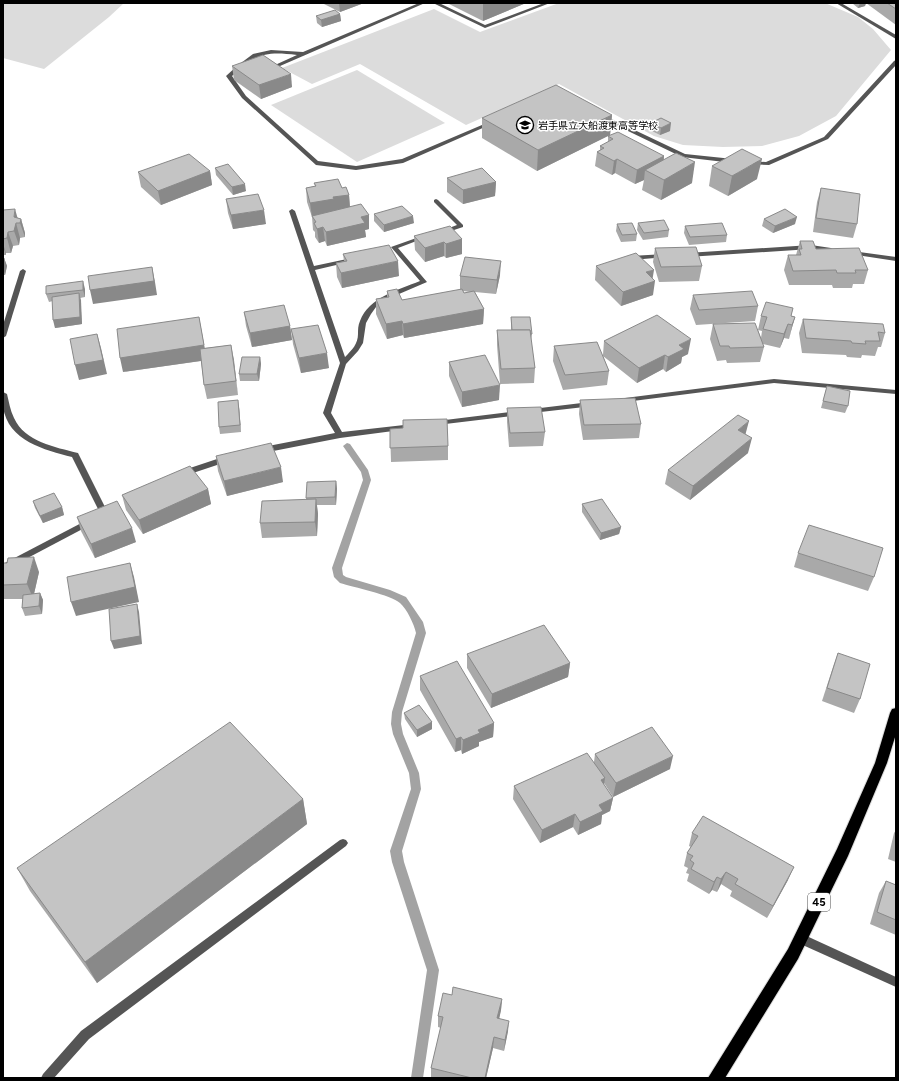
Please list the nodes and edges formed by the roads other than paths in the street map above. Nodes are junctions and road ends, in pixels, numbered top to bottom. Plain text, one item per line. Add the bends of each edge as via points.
1 (423, 3) edge
2 (435, 3) edge
3 (548, 3) edge
4 (838, 3) edge
5 (896, 37) edge
6 (303, 54) junction
7 (896, 62) edge
8 (278, 65) edge
9 (598, 115) edge
10 (498, 120) edge
11 (737, 161) edge
12 (745, 162) edge
13 (436, 201) dead end
14 (292, 211) dead end
15 (439, 233) edge
16 (431, 235) edge
17 (396, 249) junction
18 (388, 251) edge
19 (679, 255) edge
20 (671, 256) edge
21 (358, 258) edge
22 (624, 258) edge
23 (896, 259) edge
24 (311, 269) junction
25 (22, 271) dead end
26 (3, 336) edge
27 (343, 364) junction
28 (896, 392) edge
29 (3, 394) edge
30 (616, 401) edge
31 (601, 403) edge
32 (340, 435) junction
33 (258, 450) edge
34 (236, 456) edge
35 (178, 475) edge
36 (3, 568) edge
37 (896, 713) edge
38 (344, 843) dead end
39 (800, 938) junction
40 (896, 982) edge
41 (47, 1078) edge
42 (716, 1078) edge

1 - 6 street
2 - 3 street via 485,27
4 - 5 street
6 - 8 street
6 - 10 street via 277,51 255,54 243,61 229,76 244,97 316,163 356,168 403,161
7 - 12 street via 826,138 767,164
9 - 11 street via 684,156
13 - 15 street via 461,226
14 - 24 street
16 - 17 street via 394,247
17 - 18 street
17 - 27 street via 424,282 384,298 369,310 362,322 361,340
19 - 23 street via 811,247
20 - 22 street
21 - 24 street
24 - 27 street
25 - 26 street
27 - 32 street via 327,413
28 - 30 street via 774,381
29 - 36 street via 11,421 25,436 45,447 74,454 108,511
31 - 32 street
32 - 33 street
34 - 35 street
37 - 39 highway, 45 via 879,770 843,852
38 - 41 street via 85,1036
39 - 40 street
39 - 42 highway, 45 via 793,954

